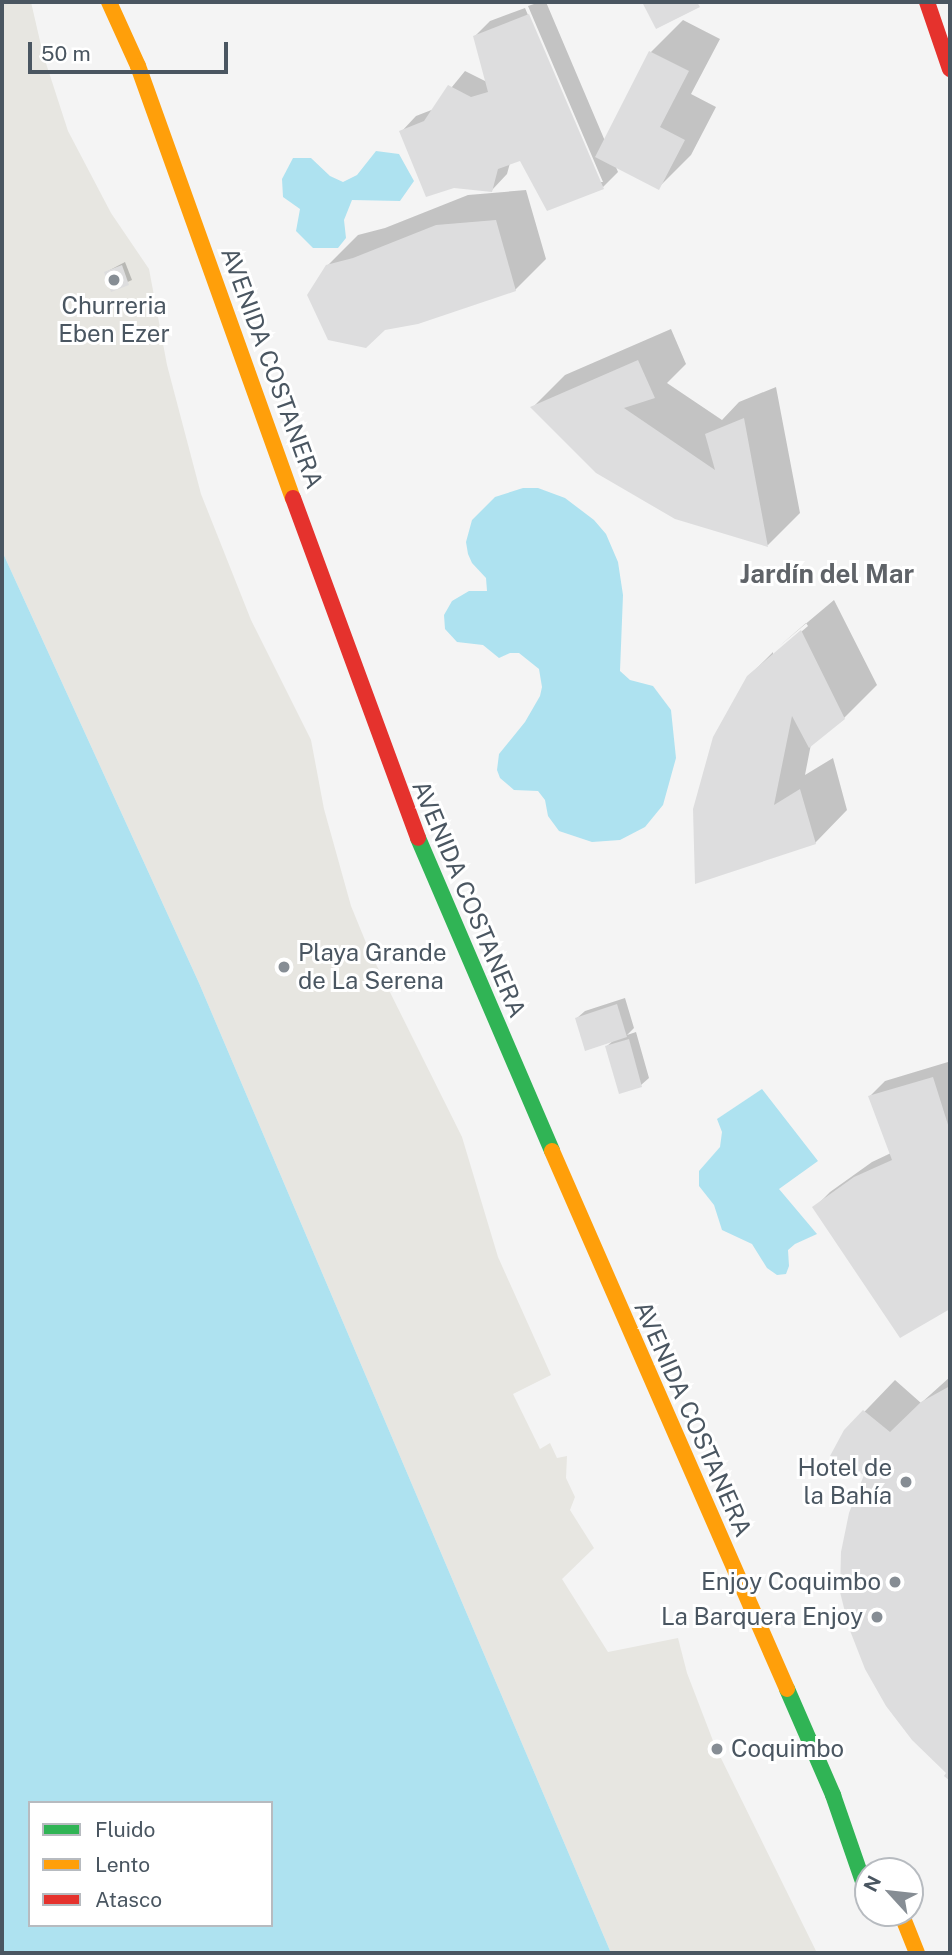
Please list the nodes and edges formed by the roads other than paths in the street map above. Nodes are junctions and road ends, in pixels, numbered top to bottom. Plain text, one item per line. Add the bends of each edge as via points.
1 (109, 2) edge
2 (927, 2) edge
3 (950, 69) edge
4 (832, 1795) junction
5 (869, 1847) dead end
6 (854, 1857) edge
7 (907, 1927) edge
8 (917, 1953) edge

1 - 4 main road, AVENIDA COSTANERA via 138,66 440,895
2 - 3 main road
4 - 5 main road, AVENIDA COSTANERA
4 - 6 main road, AVENIDA COSTANERA
7 - 8 main road

